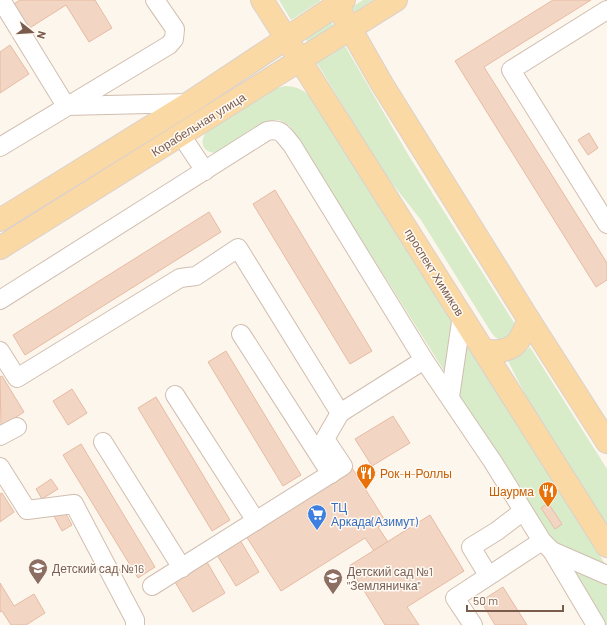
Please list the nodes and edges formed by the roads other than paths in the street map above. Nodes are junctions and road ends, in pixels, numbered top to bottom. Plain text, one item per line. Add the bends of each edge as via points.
1 (1, 0) edge
2 (155, 0) edge
3 (262, 0) edge
4 (396, 0) edge
5 (338, 1) edge
6 (607, 10) edge
7 (350, 29) junction
8 (286, 39) junction
9 (300, 60) junction
10 (189, 103) junction
11 (66, 106) junction
12 (181, 135) junction
13 (0, 147) edge
14 (205, 170) junction
15 (0, 220) edge
16 (607, 224) edge
17 (0, 248) edge
18 (0, 300) edge
19 (462, 315) junction
20 (529, 320) junction
21 (241, 334) dead end
22 (484, 350) junction
23 (0, 351) edge
24 (424, 360) junction
25 (175, 395) dead end
26 (450, 397) junction
27 (340, 413) junction
28 (17, 427) dead end
29 (0, 436) edge
30 (103, 442) dead end
31 (607, 442) edge
32 (1, 471) edge
33 (331, 474) junction
34 (523, 511) junction
35 (256, 521) junction
36 (547, 546) junction
37 (607, 546) edge
38 (182, 568) junction
39 (488, 575) junction
40 (607, 575) edge
41 (152, 586) dead end
42 (135, 625) edge
43 (473, 625) edge
44 (596, 625) edge

1 - 11 lane
2 - 11 lane via 175,29 174,39 169,45
3 - 8 main road, проспект Химиков
4 - 7 main road, Корабельная улица
5 - 7 main road
5 - 8 main road, Корабельная улица
6 - 16 lane via 511,70
7 - 9 main road, Корабельная улица
7 - 20 main road
8 - 9 main road, проспект Химиков
8 - 10 main road, Корабельная улица
9 - 12 main road, Корабельная улица
9 - 19 main road, проспект Химиков
10 - 11 lane
10 - 15 main road, Корабельная улица
11 - 13 lane
12 - 14 lane
12 - 17 main road, Корабельная улица
14 - 18 lane
14 - 24 lane via 267,131 281,132 292,145
19 - 22 main road, проспект Химиков
19 - 26 lane
20 - 22 main road via 514,346 493,352
20 - 31 main road
21 - 33 lane
22 - 37 main road, проспект Химиков
23 - 27 lane via 17,378 180,278 196,276 238,248
24 - 26 lane
24 - 27 lane
25 - 35 lane
26 - 34 lane via 494,462
27 - 33 lane via 325,438 343,466
28 - 29 lane
30 - 38 lane
32 - 42 lane via 27,510 74,504
33 - 35 lane
34 - 36 lane
34 - 39 lane via 471,547
35 - 38 lane
36 - 39 lane
36 - 40 lane
36 - 44 lane
38 - 41 lane
39 - 43 lane via 455,598

